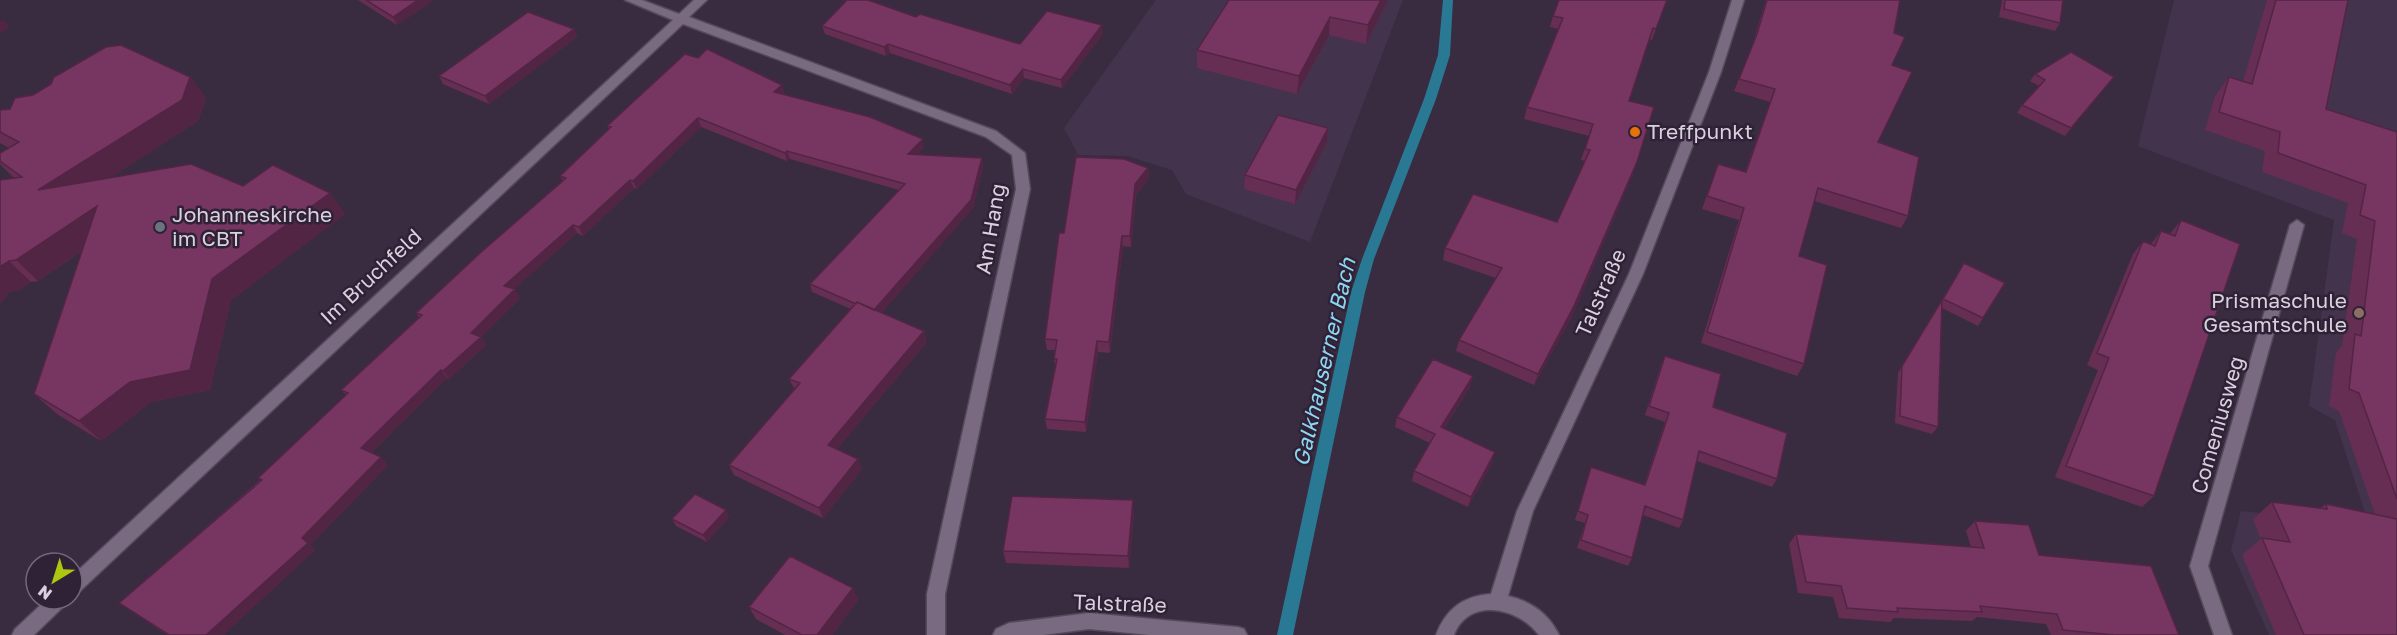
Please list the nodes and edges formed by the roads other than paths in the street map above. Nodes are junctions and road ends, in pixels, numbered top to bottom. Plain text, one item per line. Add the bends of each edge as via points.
1 (631, 0) edge
2 (701, 0) edge
3 (1738, 0) edge
4 (680, 18) junction
5 (2297, 225) dead end
6 (84, 576) edge
7 (1498, 601) junction
8 (46, 611) edge
9 (1235, 634) edge
10 (21, 635) edge
11 (936, 635) edge
12 (1002, 635) edge
13 (1445, 635) edge
14 (1550, 635) edge
15 (2223, 635) edge

1 - 4 street, Am Hang
2 - 4 street, Im Bruchfeld
3 - 7 street, Talstraße via 1715,72 1636,274 1525,510
4 - 6 street, Im Bruchfeld
4 - 11 street, Am Hang via 991,134 1018,153 1023,189 936,594
5 - 15 street, Comeniusweg via 2199,566
7 - 13 street via 1478,603 1457,614
7 - 14 street via 1524,609
8 - 10 street
9 - 12 street, Talstraße via 1089,621

